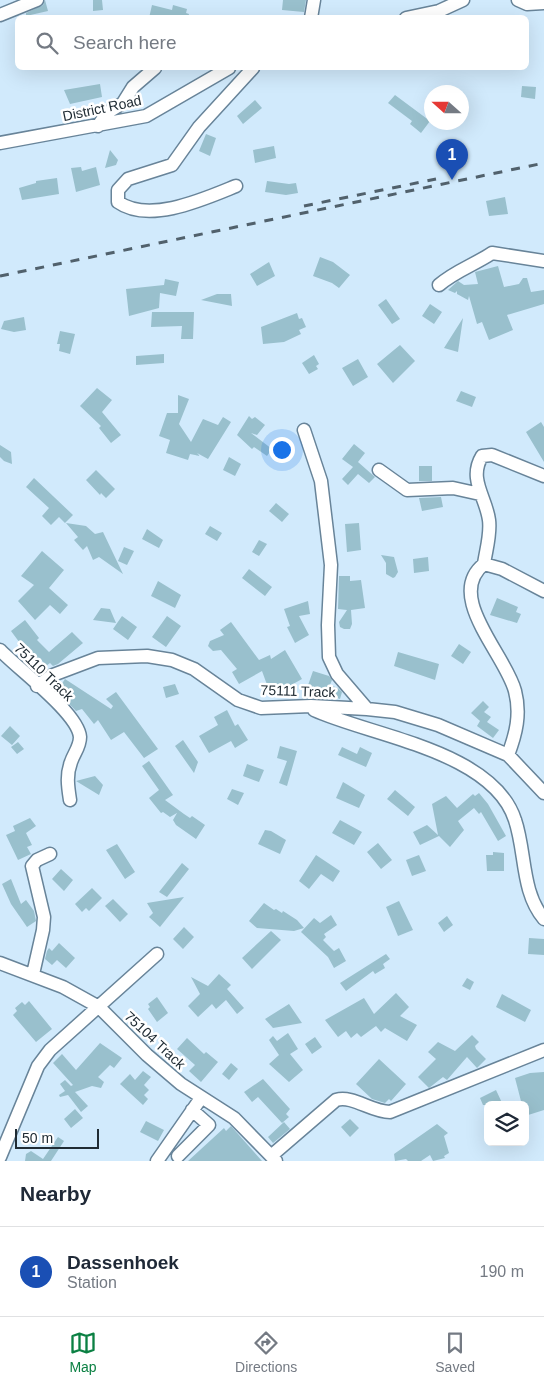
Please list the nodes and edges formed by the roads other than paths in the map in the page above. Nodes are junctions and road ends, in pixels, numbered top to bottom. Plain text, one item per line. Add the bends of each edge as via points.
1 (37, 0) edge
2 (314, 0) edge
3 (463, 0) edge
4 (518, 0) edge
5 (544, 3) edge
6 (0, 15) edge
7 (312, 15) edge
8 (418, 15) edge
9 (153, 70) edge
10 (226, 70) edge
11 (251, 70) edge
12 (98, 126) junction
13 (0, 143) edge
14 (236, 186) dead end
15 (544, 261) edge
16 (439, 285) dead end
17 (304, 430) dead end
18 (379, 470) dead end
19 (544, 476) edge
20 (480, 494) junction
21 (484, 564) junction
22 (544, 590) edge
23 (0, 650) edge
24 (37, 686) junction
25 (311, 706) junction
26 (366, 709) junction
27 (508, 755) junction
28 (544, 793) edge
29 (70, 800) dead end
30 (50, 854) dead end
31 (544, 919) edge
32 (156, 954) dead end
33 (0, 963) edge
34 (33, 974) junction
35 (99, 1007) junction
36 (544, 1050) edge
37 (201, 1098) junction
38 (192, 1110) junction
39 (178, 1156) dead end
40 (0, 1157) edge
41 (274, 1158) edge
42 (157, 1161) edge

1 - 6 street
2 - 7 street
3 - 8 street
4 - 5 street via 527,4
9 - 12 street via 133,87 123,103 107,113
10 - 12 street, District Road via 146,116
11 - 14 street via 199,127 172,165 128,180 118,190 118,202 140,211 159,210 206,198
12 - 13 street, District Road
15 - 16 street via 492,253 452,274
17 - 26 street via 321,482 331,565 330,664
18 - 20 street via 407,490 453,488
19 - 20 street via 492,455 482,456 477,470
20 - 21 street via 489,521
21 - 22 street via 502,569
21 - 27 street via 474,572 471,581 472,604 511,677 516,693 516,733
23 - 24 street, 75110 Track
24 - 25 street, 75111 Track via 53,675 98,658 147,656 172,660 194,669 238,700 262,708
24 - 29 street, 75110 Track via 56,700 79,734 79,745 67,778
25 - 26 street, 75111 Track
25 - 31 street via 314,710 409,740 479,775 505,800 515,820 530,895
26 - 27 street, 75111 Track via 422,719
27 - 28 street
30 - 34 street via 32,866 44,918
32 - 35 street
33 - 34 street, 75104 Track
34 - 35 street, 75104 Track
35 - 37 street, 75104 Track via 147,1055
35 - 40 street via 64,1035 38,1066
36 - 41 street via 390,1112 372,1110 346,1099 336,1100
37 - 38 street
37 - 41 street, 75104 Track via 234,1118
38 - 39 street via 209,1125
38 - 42 street

